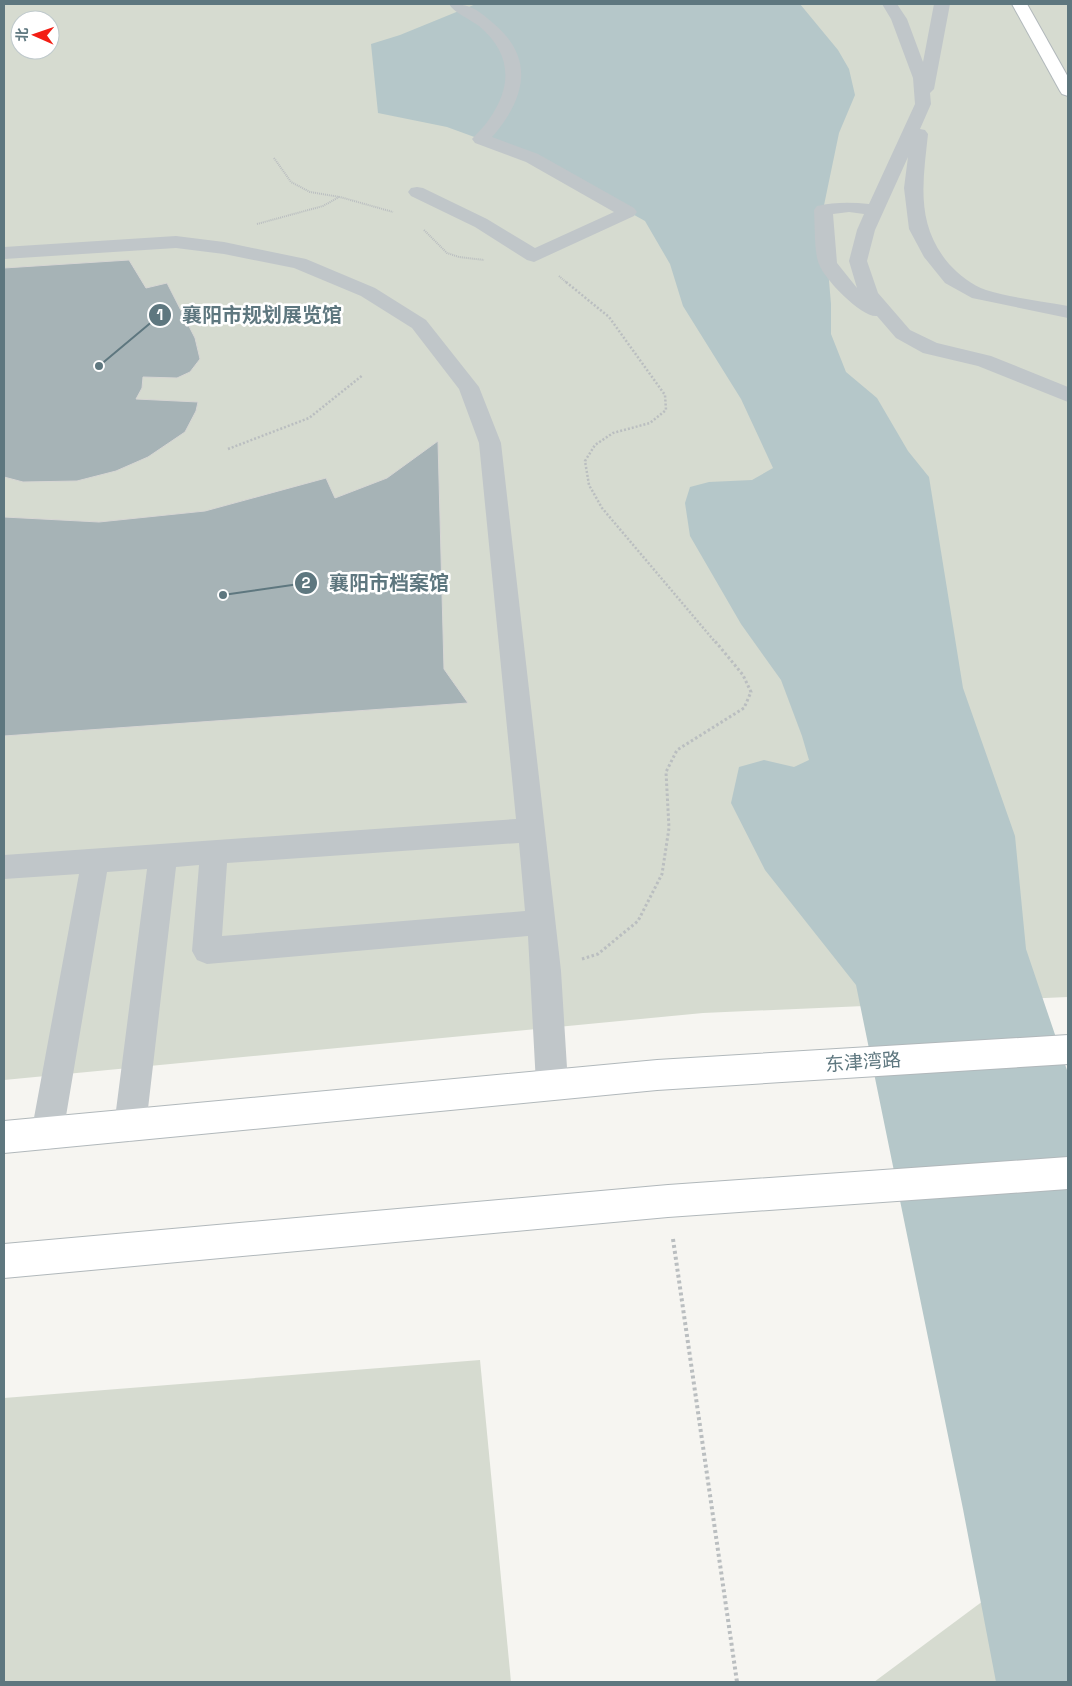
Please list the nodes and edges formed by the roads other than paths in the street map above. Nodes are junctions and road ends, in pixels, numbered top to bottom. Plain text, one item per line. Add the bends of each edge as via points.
1 (890, 4) edge
2 (942, 4) edge
3 (1019, 4) edge
4 (461, 6) edge
5 (1068, 91) edge
6 (923, 104) junction
7 (417, 192) dead end
8 (876, 210) junction
9 (4, 253) edge
10 (1068, 312) edge
11 (903, 334) junction
12 (1068, 395) edge
13 (531, 830) junction
14 (214, 853) junction
15 (163, 856) junction
16 (95, 861) junction
17 (4, 867) edge
18 (541, 922) junction
19 (1068, 1049) edge
20 (552, 1084) junction
21 (130, 1126) junction
22 (47, 1134) junction
23 (4, 1137) edge
24 (1068, 1173) edge
25 (4, 1261) edge

1 - 6 street via 899,19 921,78
2 - 6 street
3 - 5 main road
4 - 7 street via 490,27 509,47 514,67 513,88 502,114 481,140 532,158 628,212 534,256 481,223
6 - 8 street
6 - 10 street via 912,188 918,229 933,257 952,279 979,294
8 - 11 street via 866,230 858,261 868,294
8 - 11 street via 849,207 823,210 828,264 850,292
9 - 13 street via 176,242 224,248 298,263 368,292 419,324 469,386 490,443
11 - 12 street via 930,348 984,361
13 - 14 street
13 - 18 street
14 - 15 street
14 - 18 street via 207,951
15 - 16 street
15 - 21 street
16 - 17 street
16 - 22 street
18 - 20 street
19 - 20 main road, 东津湾路
20 - 21 main road, 东津湾路
21 - 22 main road, 东津湾路
22 - 23 main road, 东津湾路
24 - 25 main road via 668,1201

